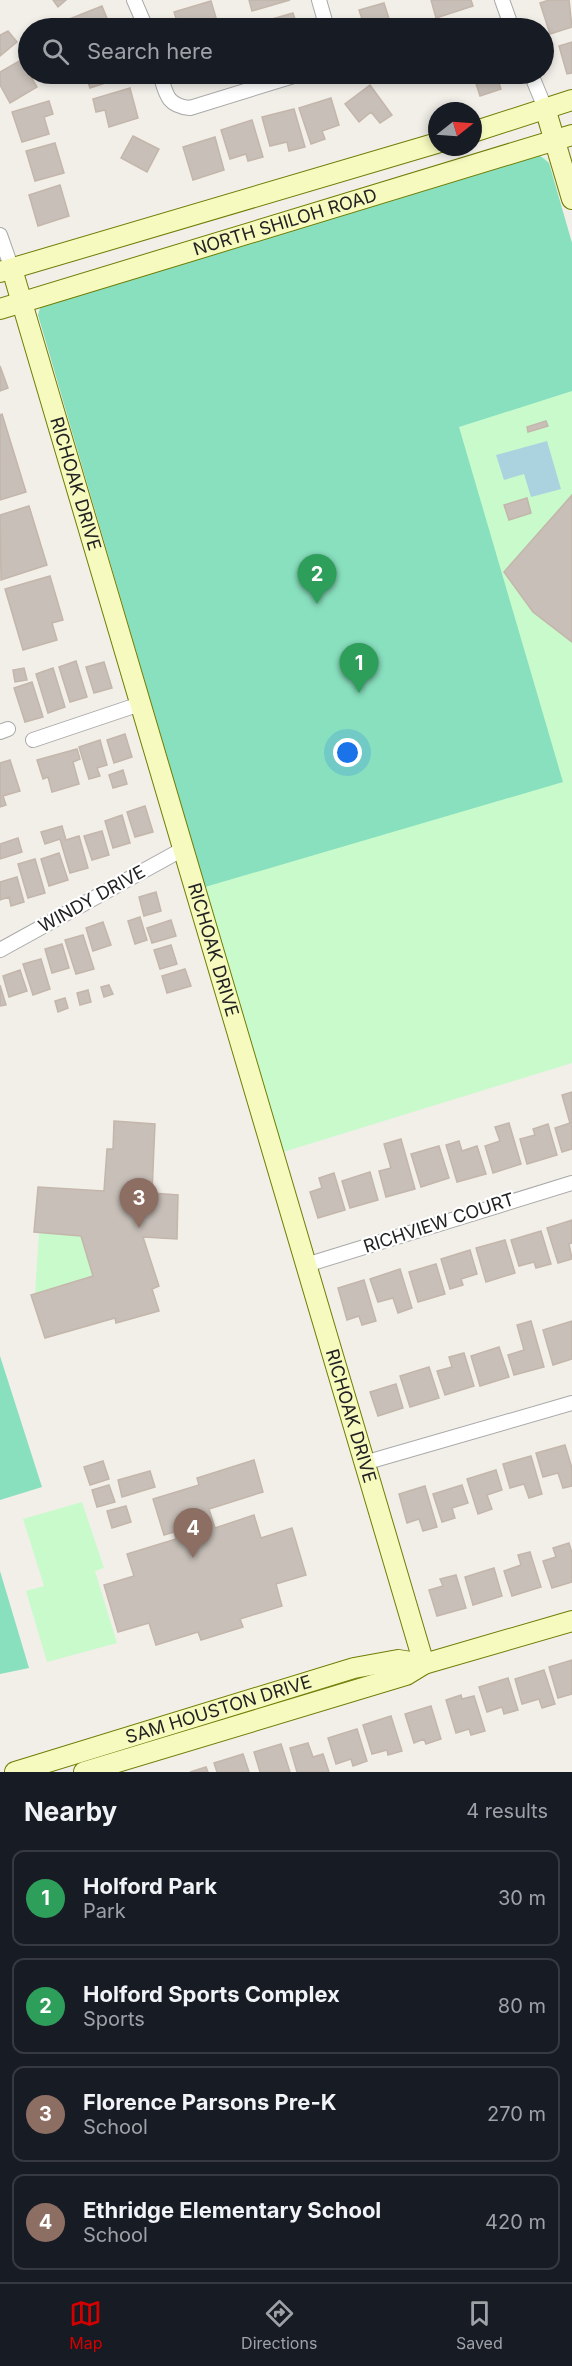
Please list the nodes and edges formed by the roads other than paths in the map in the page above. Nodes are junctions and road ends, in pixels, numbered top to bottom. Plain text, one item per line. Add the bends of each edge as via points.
1 (134, 0) edge
2 (319, 0) edge
3 (502, 0) edge
4 (142, 18) edge
5 (324, 18) edge
6 (508, 18) edge
7 (164, 84) edge
8 (268, 84) edge
9 (535, 84) edge
10 (572, 100) edge
11 (545, 108) junction
12 (482, 129) edge
13 (563, 138) edge
14 (428, 146) edge
15 (248, 199) junction
16 (572, 199) edge
17 (258, 231) junction
18 (0, 235) edge
19 (6, 270) edge
20 (22, 302) junction
21 (0, 309) edge
22 (140, 704) junction
23 (33, 740) dead end
24 (183, 849) junction
25 (0, 950) edge
26 (572, 1183) edge
27 (306, 1265) junction
28 (572, 1403) edge
29 (364, 1462) junction
30 (572, 1621) edge
31 (424, 1664) junction
32 (15, 1772) edge
33 (84, 1772) edge

1 - 4 street
2 - 5 street
3 - 6 street
7 - 8 street via 177,107 190,108
9 - 11 street
10 - 11 street
11 - 12 street
11 - 13 street
13 - 16 street
13 - 17 street, NORTH SHILOH ROAD
14 - 15 street, NORTH SHILOH ROAD
15 - 17 street
15 - 19 street, NORTH SHILOH ROAD
17 - 20 street, NORTH SHILOH ROAD
18 - 19 street, RICHOAK DRIVE
19 - 20 street, RICHOAK DRIVE
20 - 21 street, NORTH SHILOH ROAD
20 - 22 street, RICHOAK DRIVE
22 - 23 street
22 - 24 street, RICHOAK DRIVE
24 - 25 street, WINDY DRIVE
24 - 27 street, RICHOAK DRIVE
26 - 27 street, RICHVIEW COURT
27 - 29 street, RICHOAK DRIVE
28 - 29 street
29 - 31 street, RICHOAK DRIVE
30 - 31 street, SAM HOUSTON DRIVE
31 - 32 street, SAM HOUSTON DRIVE via 398,1660 354,1668
31 - 33 street, SAM HOUSTON DRIVE via 406,1675

